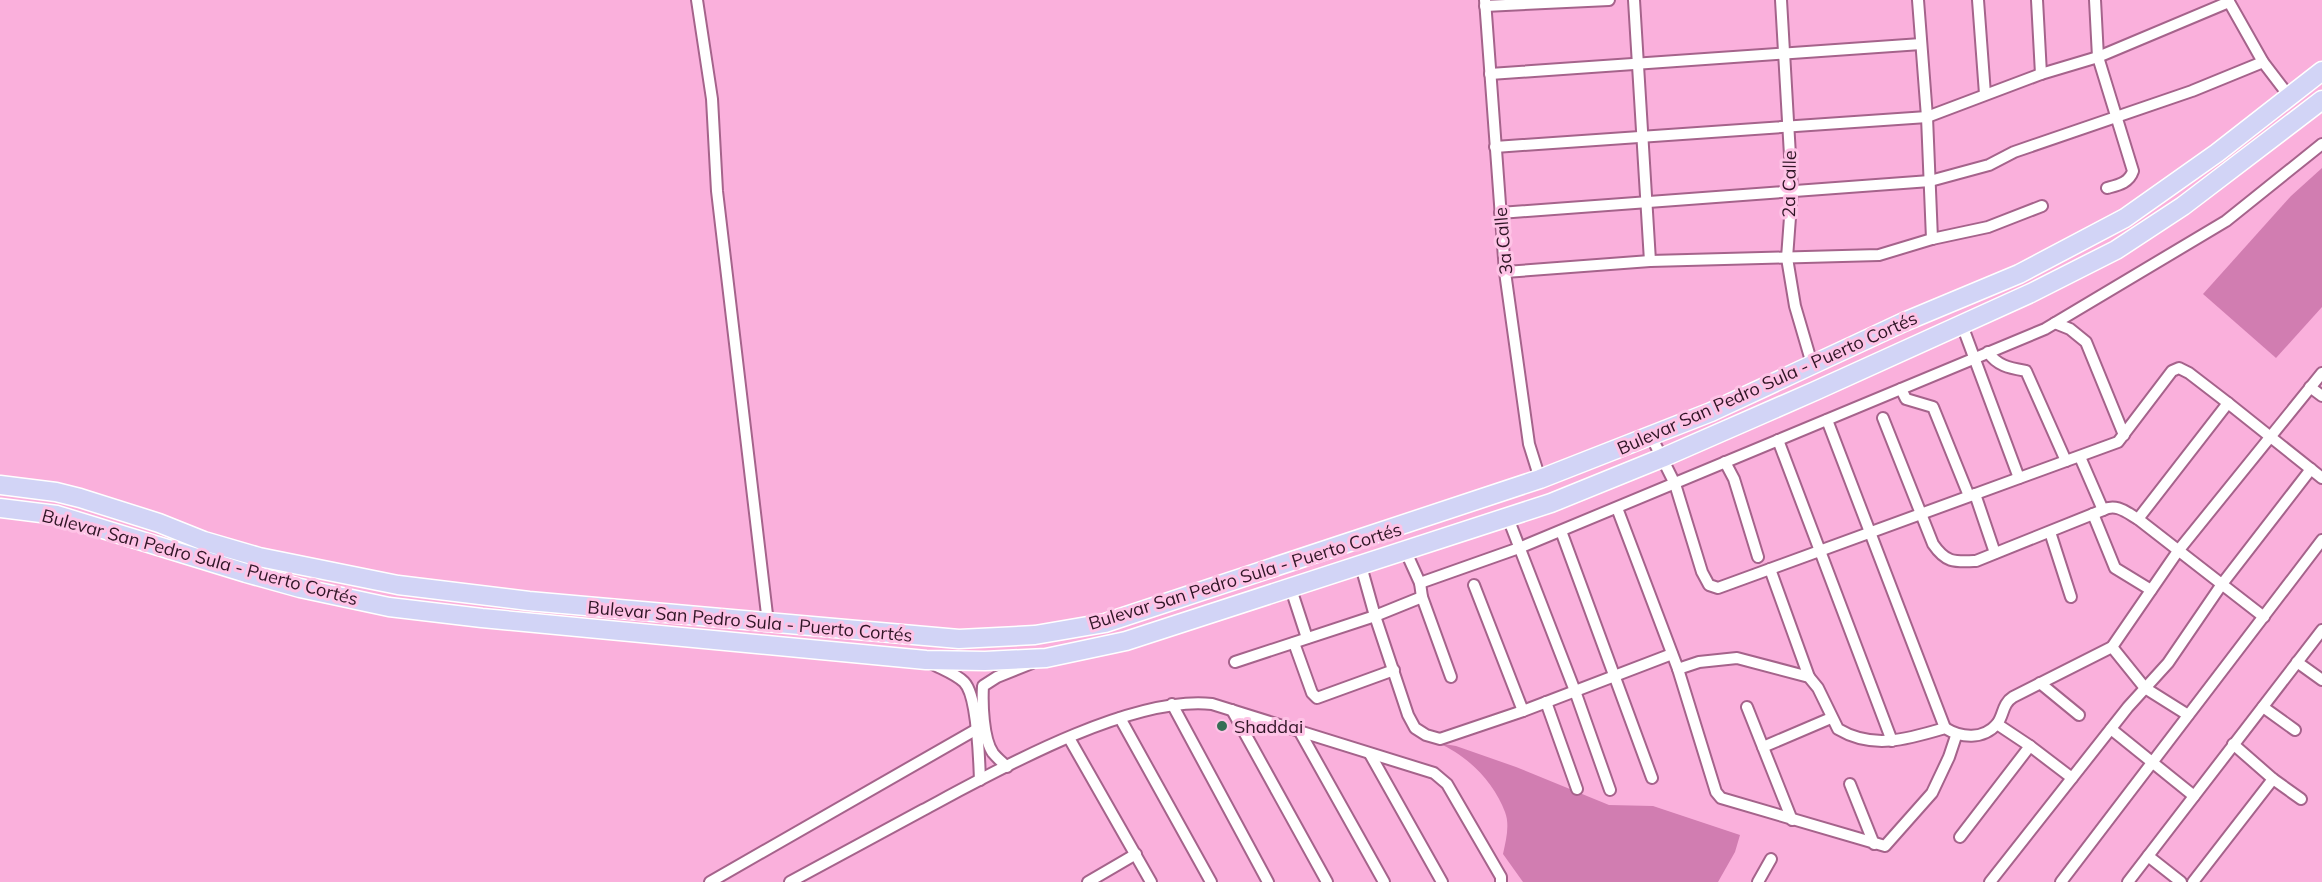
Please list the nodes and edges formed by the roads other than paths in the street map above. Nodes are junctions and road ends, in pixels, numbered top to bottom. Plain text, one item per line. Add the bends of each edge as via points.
1 (696, 0) edge
2 (1609, 0) edge
3 (1634, 0) edge
4 (1781, 0) edge
5 (1918, 0) edge
6 (1978, 0) edge
7 (2037, 0) edge
8 (2095, 0) edge
9 (2228, 1) edge
10 (1485, 3) edge
11 (1922, 44) junction
12 (1786, 53) junction
13 (2098, 57) junction
14 (2264, 62) junction
15 (1638, 64) junction
16 (2322, 71) edge
17 (1490, 74) junction
18 (2041, 74) junction
19 (1985, 94) junction
20 (2289, 96) junction
21 (2322, 99) edge
22 (1927, 117) junction
23 (2116, 118) junction
24 (1788, 127) junction
25 (1643, 136) junction
26 (2322, 144) edge
27 (1495, 147) junction
28 (1930, 181) junction
29 (2107, 188) dead end
30 (1792, 190) junction
31 (1647, 203) junction
32 (2042, 206) dead end
33 (1500, 213) junction
34 (1932, 239) junction
35 (1787, 258) junction
36 (1650, 261) junction
37 (1505, 272) junction
38 (2055, 323) junction
39 (1962, 325) junction
40 (1988, 352) junction
41 (1975, 357) junction
42 (1812, 364) junction
43 (2322, 373) edge
44 (2310, 387) junction
45 (1901, 389) junction
46 (2322, 396) edge
47 (2228, 403) junction
48 (1883, 418) dead end
49 (1827, 420) junction
50 (2124, 435) junction
51 (1652, 436) junction
52 (2269, 437) junction
53 (1778, 440) junction
54 (2080, 456) junction
55 (1662, 458) junction
56 (2066, 461) junction
57 (1725, 462) junction
58 (2311, 469) junction
59 (2019, 478) junction
60 (2322, 478) edge
61 (1540, 479) junction
62 (1675, 484) junction
63 (0, 485) edge
64 (1972, 495) junction
65 (0, 508) edge
66 (1617, 508) junction
67 (2098, 512) junction
68 (1920, 514) junction
69 (1508, 518) junction
70 (2138, 519) junction
71 (1561, 531) junction
72 (1869, 532) junction
73 (2050, 532) junction
74 (2322, 540) edge
75 (1520, 548) junction
76 (1821, 550) junction
77 (2178, 551) junction
78 (1406, 552) junction
79 (1995, 553) junction
80 (1758, 557) dead end
81 (1361, 566) junction
82 (1770, 569) junction
83 (1420, 583) junction
84 (2222, 584) junction
85 (1474, 585) dead end
86 (1291, 589) junction
87 (2151, 590) junction
88 (1422, 597) junction
89 (2071, 597) dead end
90 (673, 614) junction
91 (1375, 616) junction
92 (2264, 617) junction
93 (768, 622) junction
94 (2322, 630) edge
95 (626, 632) junction
96 (1307, 638) junction
97 (706, 639) junction
98 (1294, 643) junction
99 (2112, 646) junction
100 (1672, 654) junction
101 (1046, 658) junction
102 (926, 660) junction
103 (1235, 662) dead end
104 (2298, 662) junction
105 (1678, 669) junction
106 (1394, 670) junction
107 (1615, 675) junction
108 (1451, 677) dead end
109 (1809, 677) junction
110 (2322, 680) edge
111 (2040, 683) junction
112 (2145, 688) junction
113 (1575, 691) junction
114 (1546, 702) junction
115 (1172, 704) junction
116 (1747, 706) dead end
117 (2263, 707) junction
118 (1232, 710) junction
119 (1523, 711) junction
120 (2079, 715) dead end
121 (2188, 715) junction
122 (1120, 718) junction
123 (1832, 718) junction
124 (1997, 724) junction
125 (1945, 728) junction
126 (976, 729) junction
127 (2111, 729) junction
128 (2295, 730) dead end
129 (1300, 732) junction
130 (1956, 736) junction
131 (1069, 738) junction
132 (1892, 741) junction
133 (2233, 744) junction
134 (2031, 746) junction
135 (1763, 747) junction
136 (1370, 754) junction
137 (2153, 763) junction
138 (1007, 767) junction
139 (1652, 778) dead end
140 (2072, 778) junction
141 (2273, 778) junction
142 (980, 780) junction
143 (1851, 784) dead end
144 (1577, 789) dead end
145 (1610, 790) dead end
146 (2194, 796) junction
147 (2301, 799) dead end
148 (1792, 820) junction
149 (1960, 837) dead end
150 (1874, 844) junction
151 (1136, 854) junction
152 (2148, 856) junction
153 (1771, 859) dead end
154 (810, 871) junction
155 (710, 882) edge
156 (790, 882) edge
157 (807, 882) edge
158 (1088, 882) edge
159 (1151, 882) edge
160 (1211, 882) edge
161 (1268, 882) edge
162 (1327, 882) edge
163 (1384, 882) edge
164 (1442, 882) edge
165 (1501, 882) edge
166 (1758, 882) edge
167 (1990, 882) edge
168 (2061, 882) edge
169 (2128, 882) edge
170 (2181, 882) edge
171 (2193, 882) edge

1 - 93 street via 712,99 717,191
2 - 10 street
3 - 15 street
4 - 12 street, 2a Calle
5 - 11 street
6 - 19 street
7 - 18 street
8 - 13 street
9 - 13 street
9 - 14 street
10 - 17 street, 3a Calle
11 - 12 street
11 - 22 street
12 - 15 street
12 - 24 street, 2a Calle
13 - 18 street
13 - 23 street
14 - 20 street
14 - 23 street
15 - 17 street
15 - 25 street
16 - 20 highway, Bulevar San Pedro Sula - Puerto Cortés
17 - 27 street, 3a Calle
18 - 19 street
19 - 22 street
20 - 42 highway, Bulevar San Pedro Sula - Puerto Cortés via 2125,218 2019,274
21 - 39 highway, Bulevar San Pedro Sula - Puerto Cortés via 2183,206 2116,250
22 - 24 street
22 - 28 street
23 - 28 street via 2014,152 1989,165
23 - 29 street via 2133,171 2129,179
24 - 25 street
24 - 30 street, 2a Calle
25 - 27 street
25 - 31 street
26 - 38 street via 2226,221
27 - 33 street, 3a Calle
28 - 30 street
28 - 34 street
30 - 31 street
30 - 35 street, 2a Calle
31 - 33 street
31 - 36 street
32 - 34 street via 1988,227
33 - 37 street, 3a Calle
34 - 35 street via 1879,255
35 - 36 street
35 - 42 street, 2a Calle via 1795,306
36 - 37 street
37 - 61 street, 3a Calle via 1528,444
38 - 40 street
38 - 50 street via 2086,342
39 - 41 street
39 - 55 highway, Bulevar San Pedro Sula - Puerto Cortés
40 - 41 street
40 - 56 street via 2002,366 2026,372
41 - 45 street
41 - 59 street
42 - 51 highway, Bulevar San Pedro Sula - Puerto Cortés
43 - 44 street
44 - 46 street
44 - 52 street
45 - 49 street
45 - 64 street via 1906,399 1933,407
47 - 50 street via 2180,368 2172,371
47 - 52 street
47 - 70 street
48 - 68 street
49 - 53 street
49 - 72 street
50 - 54 street via 2118,442
51 - 55 street
51 - 61 highway, Bulevar San Pedro Sula - Puerto Cortés
52 - 58 street
52 - 77 street
53 - 57 street
53 - 76 street
54 - 56 street
54 - 67 street
55 - 62 street
55 - 69 highway, Bulevar San Pedro Sula - Puerto Cortés
56 - 59 street
57 - 62 street
57 - 80 street
58 - 60 street
58 - 84 street
59 - 64 street
61 - 93 highway, Bulevar San Pedro Sula - Puerto Cortés via 1105,623 1035,635 959,639
62 - 66 street
62 - 82 street via 1709,585 1718,588
63 - 90 highway, Bulevar San Pedro Sula - Puerto Cortés via 80,498 259,557 344,575 471,596
64 - 68 street
64 - 79 street
65 - 95 highway, Bulevar San Pedro Sula - Puerto Cortés via 57,515 246,573 389,607
66 - 71 street
66 - 100 street
67 - 70 street via 2111,506
67 - 73 street
67 - 87 street via 2115,568
68 - 72 street
68 - 79 street via 1942,556 1956,562 1976,561
69 - 75 street
69 - 78 highway, Bulevar San Pedro Sula - Puerto Cortés
70 - 77 street
71 - 75 street
71 - 107 street
72 - 76 street
72 - 125 street
73 - 79 street
73 - 89 street
74 - 92 street
75 - 83 street
75 - 113 street
76 - 82 street
76 - 132 street
77 - 84 street
77 - 87 street
78 - 81 highway, Bulevar San Pedro Sula - Puerto Cortés
78 - 83 street
81 - 86 highway, Bulevar San Pedro Sula - Puerto Cortés
81 - 91 street
82 - 109 street
83 - 88 street
84 - 92 street
84 - 112 street via 2168,663
85 - 119 street
86 - 96 street
86 - 101 highway, Bulevar San Pedro Sula - Puerto Cortés via 1126,641
87 - 99 street
88 - 91 street
88 - 108 street
90 - 93 highway, Bulevar San Pedro Sula - Puerto Cortés
90 - 95 highway via 686,620 684,629 637,625
91 - 96 street
91 - 106 street
92 - 121 street
93 - 97 highway via 756,629 693,625 694,632
94 - 104 street
95 - 97 highway, Bulevar San Pedro Sula - Puerto Cortés
96 - 98 street
97 - 102 highway, Bulevar San Pedro Sula - Puerto Cortés
98 - 103 street
98 - 106 street via 1317,698
99 - 111 street
99 - 112 street
100 - 105 street
100 - 107 street
101 - 102 highway, Bulevar San Pedro Sula - Puerto Cortés
101 - 138 street via 983,686 985,730 991,751
102 - 126 street via 969,687
104 - 110 street
104 - 117 street
105 - 109 street via 1699,662 1737,658
105 - 148 street via 1716,792 1729,801
106 - 119 street via 1415,728 1426,735 1440,739
107 - 113 street
107 - 139 street
109 - 123 street
111 - 120 street
111 - 124 street via 2006,701
112 - 121 street
112 - 127 street
113 - 114 street
113 - 145 street
114 - 119 street
114 - 144 street
115 - 118 street via 1193,702
115 - 122 street
115 - 161 street
116 - 135 street
117 - 128 street
117 - 133 street
118 - 129 street
118 - 162 street
121 - 137 street
122 - 131 street
122 - 160 street
123 - 132 street via 1838,729 1854,737 1870,742
123 - 135 street
124 - 130 street via 1976,735
124 - 134 street
125 - 130 street
125 - 132 street
126 - 142 street
126 - 155 street
127 - 137 street
127 - 140 street
129 - 136 street
129 - 163 street
130 - 150 street via 1932,793 1885,846
131 - 138 street
131 - 151 street
133 - 141 street
133 - 146 street
134 - 140 street
134 - 149 street
135 - 148 street
136 - 164 street
136 - 165 street via 1442,778
137 - 146 street
137 - 168 street
138 - 142 street
140 - 167 street
141 - 147 street
141 - 171 street
142 - 154 street
143 - 150 street
146 - 152 street
148 - 150 street
151 - 158 street
151 - 159 street
152 - 169 street
152 - 170 street
153 - 166 street
154 - 156 street
154 - 157 street

